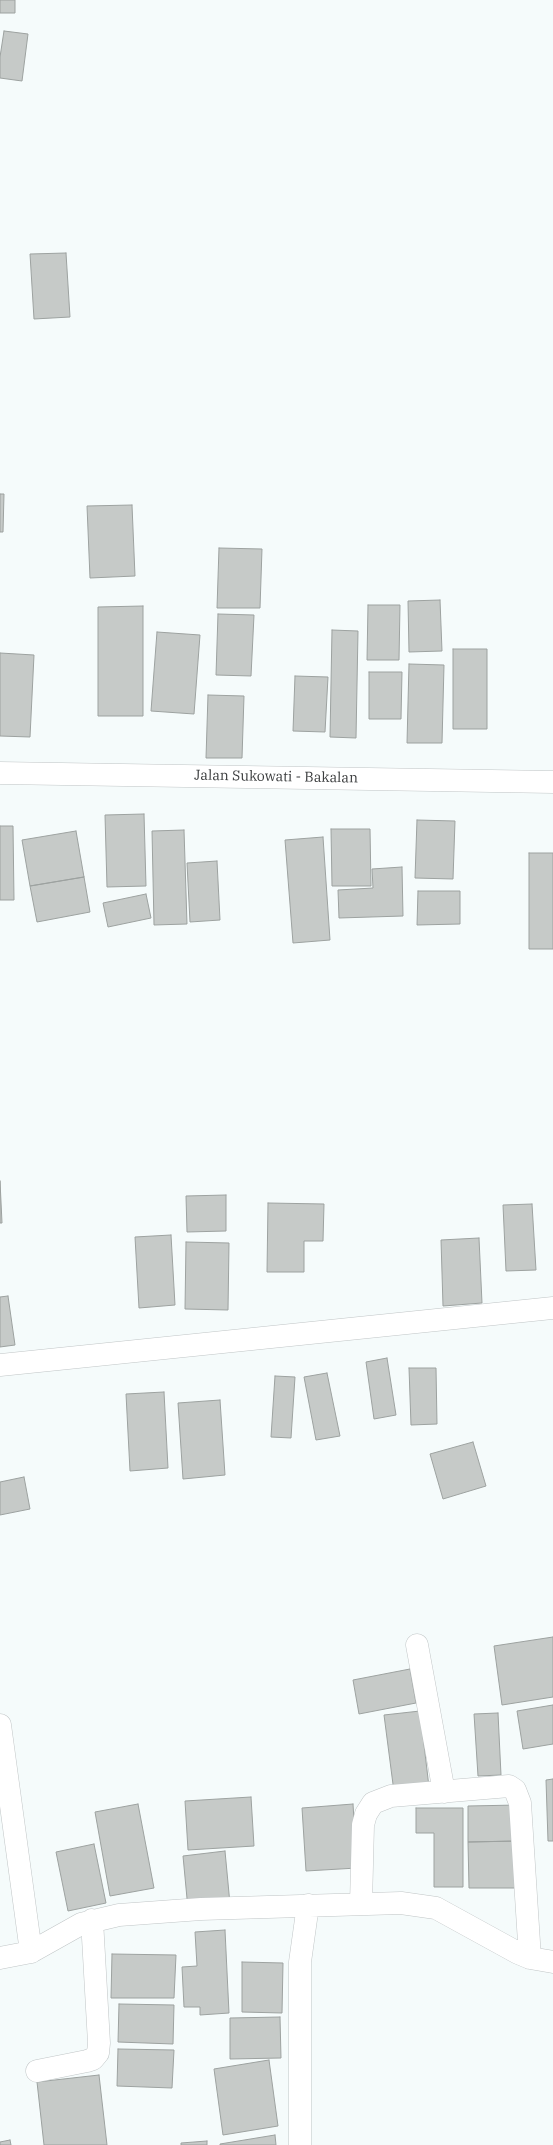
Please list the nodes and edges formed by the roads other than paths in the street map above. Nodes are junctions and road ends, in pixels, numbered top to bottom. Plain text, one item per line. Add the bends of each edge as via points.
1 (0, 773) edge
2 (553, 782) edge
3 (553, 1308) edge
4 (0, 1365) edge
5 (417, 1645) dead end
6 (0, 1725) edge
7 (444, 1792) junction
8 (361, 1904) junction
9 (308, 1905) junction
10 (92, 1920) junction
11 (31, 1952) junction
12 (0, 1958) edge
13 (530, 1958) junction
14 (553, 1962) edge
15 (37, 2071) dead end
16 (300, 2145) edge

1 - 2 street, Jalan Sukowati - Bakalan
3 - 4 street
5 - 7 street
6 - 11 street
7 - 8 street via 390,1796 371,1805 363,1825
7 - 13 street via 509,1786 518,1795
8 - 9 street
8 - 13 street via 401,1903 436,1908
9 - 10 street via 143,1912
9 - 16 street via 300,1962
10 - 11 street via 69,1929
10 - 15 street via 100,2043 98,2053 95,2058 87,2061
11 - 12 street
13 - 14 street

